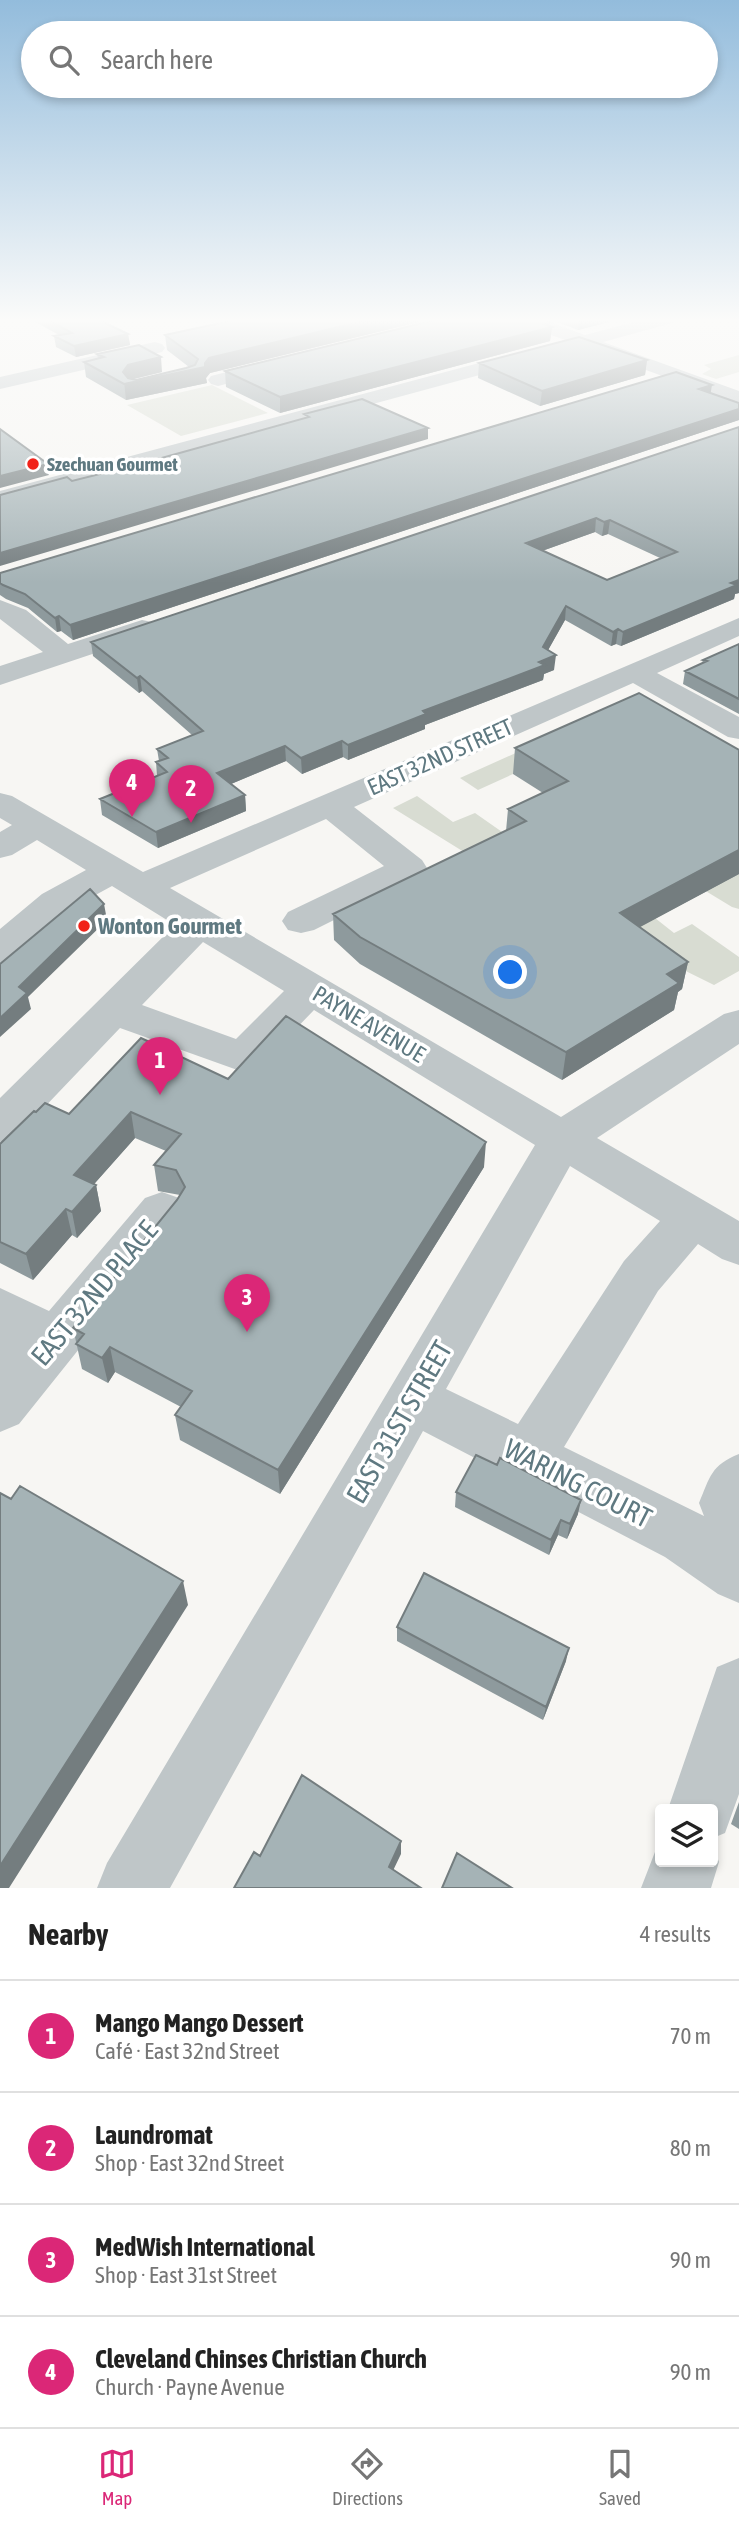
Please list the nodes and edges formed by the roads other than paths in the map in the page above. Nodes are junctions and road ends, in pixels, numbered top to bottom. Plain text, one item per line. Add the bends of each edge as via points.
1 (336, 407) edge
2 (140, 440) dead end
3 (169, 452) junction
4 (81, 453) dead end
5 (94, 472) junction
6 (0, 498) edge
7 (0, 608) edge
8 (159, 622) edge
9 (739, 626) edge
10 (63, 654) junction
11 (635, 672) junction
12 (0, 676) edge
13 (739, 730) edge
14 (0, 803) edge
15 (330, 805) junction
16 (37, 825) junction
17 (0, 846) edge
18 (126, 879) junction
19 (301, 921) dead end
20 (200, 922) junction
21 (0, 950) edge
22 (312, 989) junction
23 (114, 1010) junction
24 (739, 1024) edge
25 (0, 1125) edge
26 (562, 1139) junction
27 (162, 1211) dead end
28 (693, 1217) junction
29 (739, 1245) edge
30 (0, 1310) edge
31 (0, 1373) edge
32 (413, 1399) junction
33 (0, 1407) edge
34 (527, 1457) junction
35 (739, 1481) edge
36 (739, 1512) edge
37 (739, 1573) edge
38 (739, 1689) edge
39 (703, 1804) edge
40 (683, 1867) edge
41 (132, 1888) edge
42 (676, 1888) edge

1 - 3 street
2 - 3 street
3 - 5 street
4 - 5 street via 78,461
5 - 6 street
7 - 10 street
8 - 10 street
9 - 11 street, EAST 32ND STREET
10 - 12 street
11 - 13 street
11 - 15 street, EAST 32ND STREET
14 - 16 street, PAYNE AVENUE
15 - 18 street, EAST 32ND STREET
15 - 19 street via 409,869
16 - 17 street
16 - 18 street, PAYNE AVENUE
18 - 20 street, PAYNE AVENUE
18 - 21 street, EAST 32ND STREET via 55,902
20 - 22 street, PAYNE AVENUE
20 - 23 street
22 - 23 street via 243,1057
22 - 26 street, PAYNE AVENUE
23 - 25 street
24 - 26 street, EAST 31ST STREET
26 - 28 street, PAYNE AVENUE
26 - 32 street, EAST 31ST STREET
27 - 33 street, EAST 32ND PLACE
28 - 29 street, PAYNE AVENUE
28 - 34 street via 641,1276
30 - 31 street via 36,1329
32 - 34 street, WARING COURT
32 - 41 street, EAST 31ST STREET
34 - 37 street, WARING COURT via 685,1537
35 - 36 street via 727,1503
38 - 39 street
40 - 42 street

